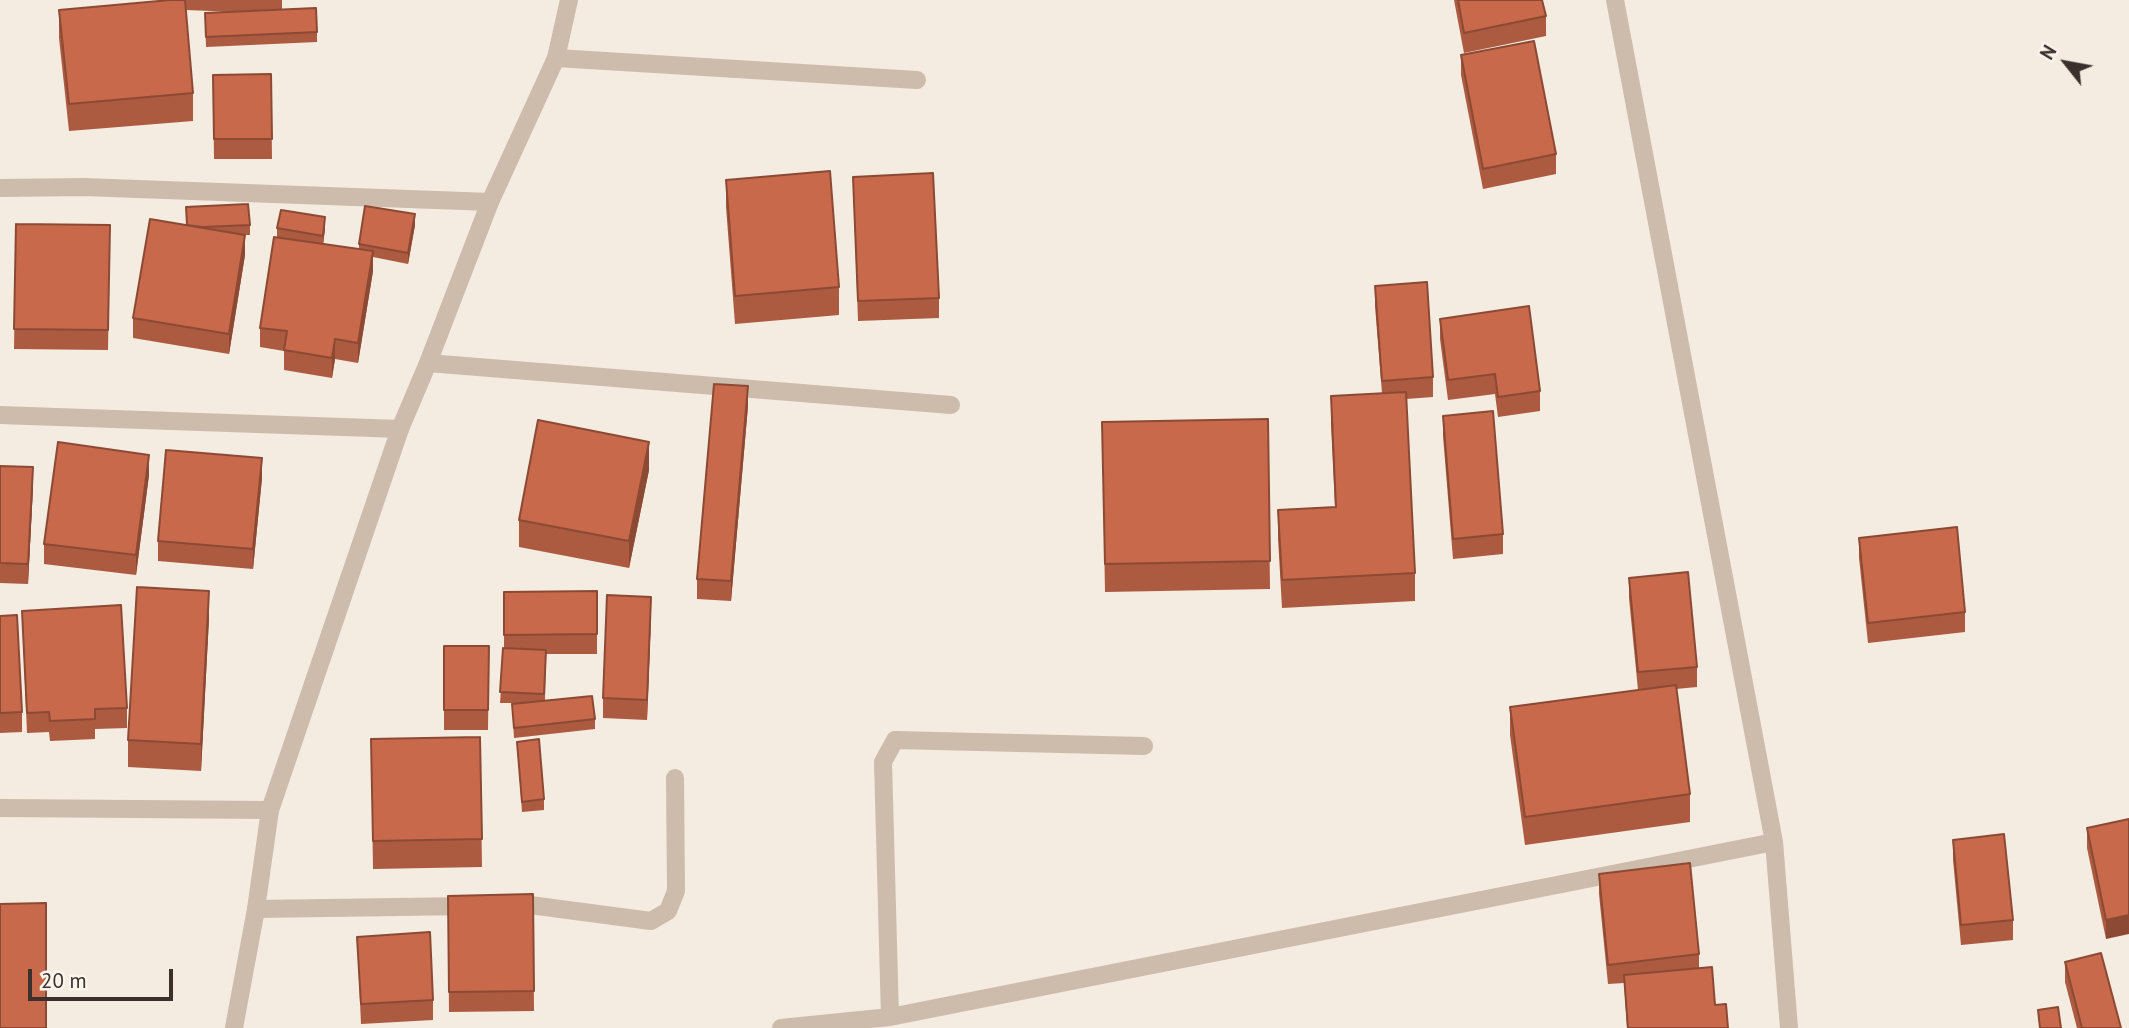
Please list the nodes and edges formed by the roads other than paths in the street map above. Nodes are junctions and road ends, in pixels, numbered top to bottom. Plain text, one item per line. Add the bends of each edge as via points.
1 (569, 0) edge
2 (1615, 0) edge
3 (556, 58) junction
4 (917, 80) dead end
5 (0, 188) edge
6 (490, 202) junction
7 (428, 363) junction
8 (951, 405) dead end
9 (0, 415) edge
10 (400, 429) junction
11 (1144, 746) dead end
12 (675, 778) dead end
13 (0, 808) edge
14 (270, 810) junction
15 (1774, 842) junction
16 (256, 909) junction
17 (890, 1017) junction
18 (234, 1028) edge
19 (781, 1028) edge
20 (1788, 1028) edge

1 - 3 street
2 - 15 street
3 - 4 street
3 - 6 street
5 - 6 street
6 - 7 street
7 - 8 street
7 - 10 street
9 - 10 street
10 - 14 street
11 - 17 street via 895,740 883,762
12 - 16 street via 676,891 668,911 651,921 530,905
13 - 14 street
14 - 16 street
15 - 17 street
15 - 20 street
16 - 18 street
17 - 19 street

